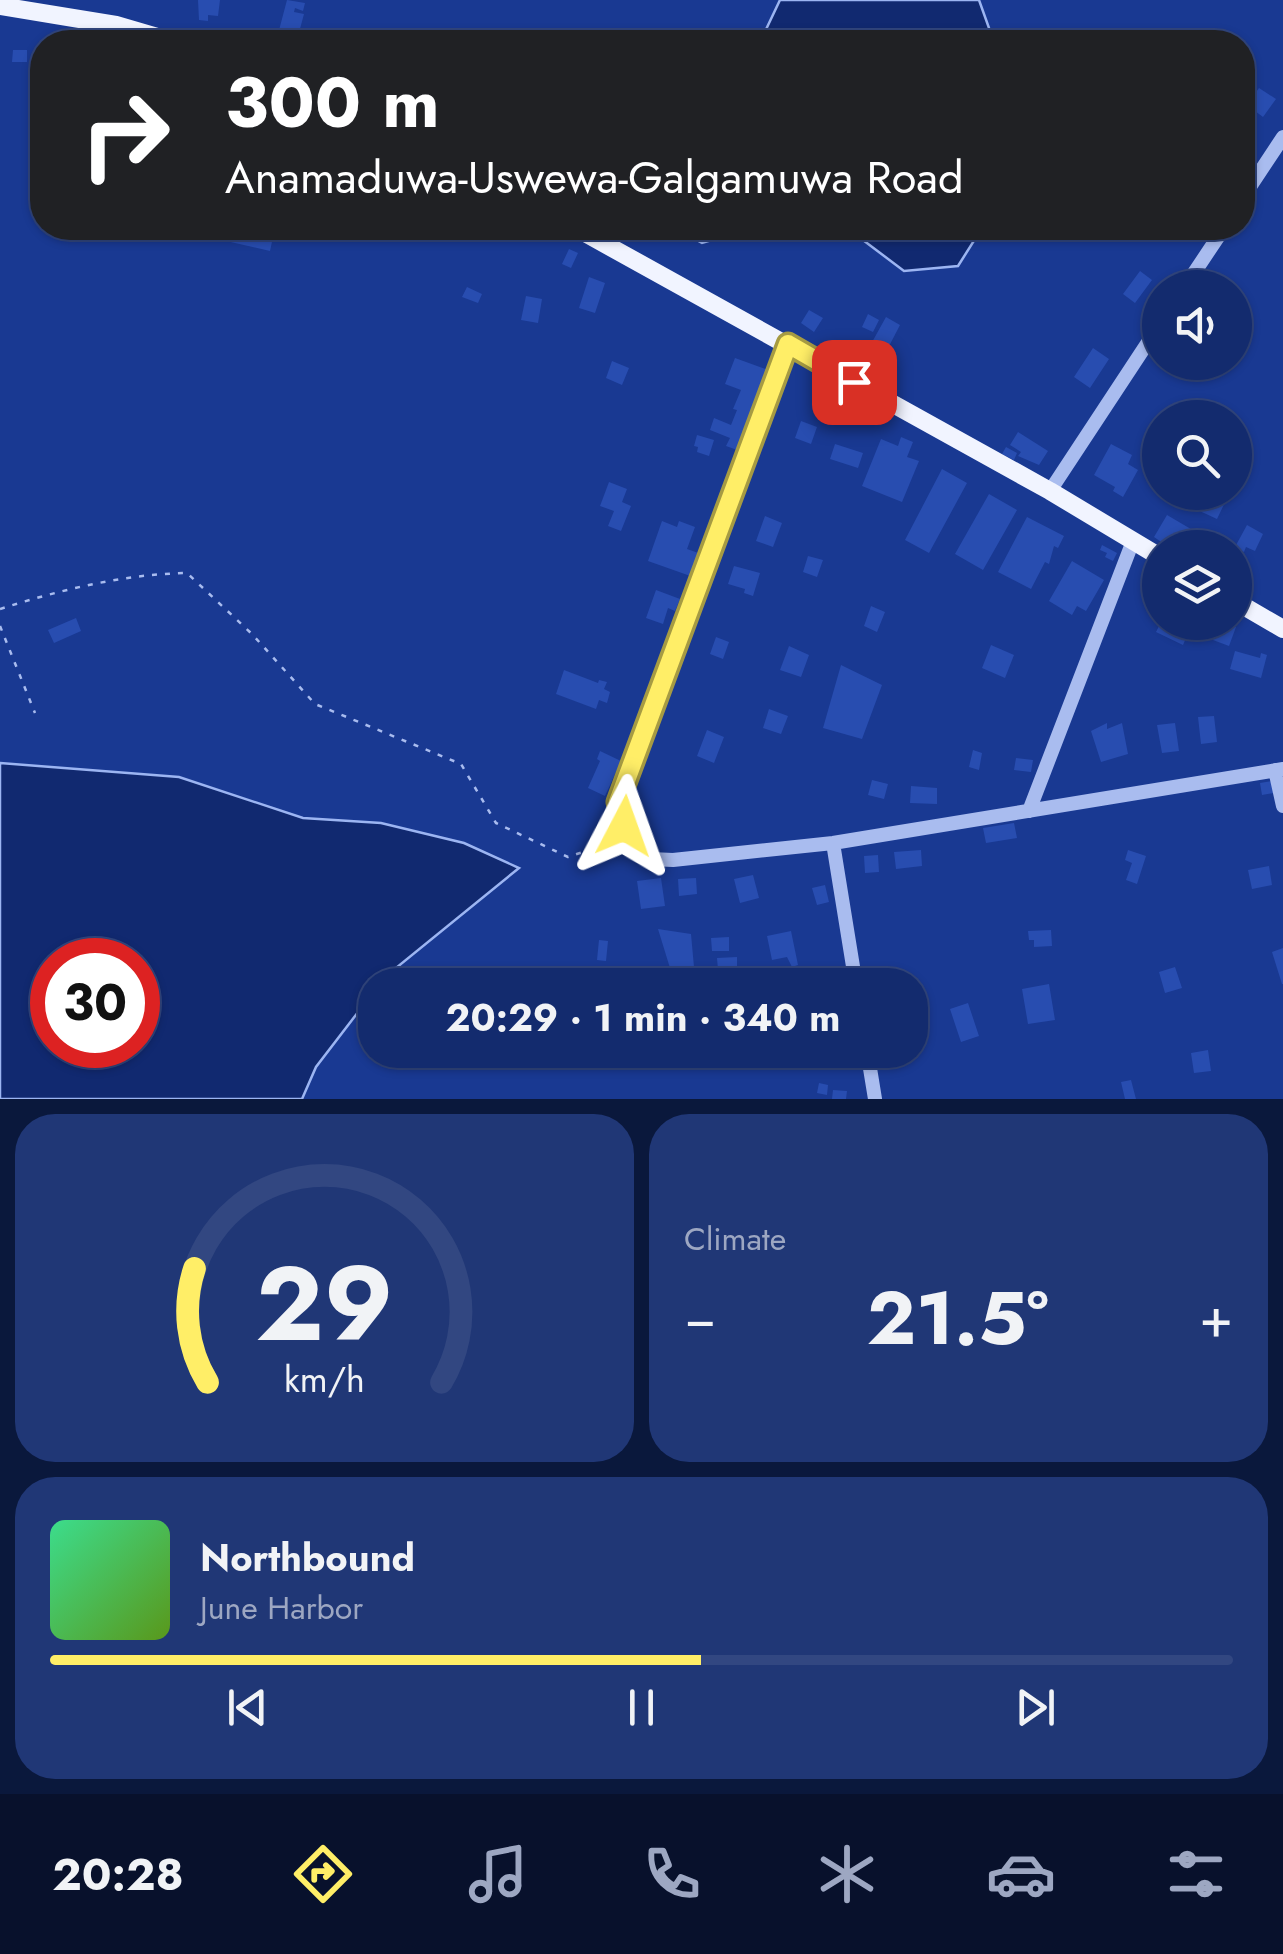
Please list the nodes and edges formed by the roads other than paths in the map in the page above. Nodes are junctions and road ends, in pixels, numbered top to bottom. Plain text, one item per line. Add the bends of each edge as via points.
1 (0, 6) edge
2 (53, 6) edge
3 (133, 30) edge
4 (1283, 138) edge
5 (1255, 180) edge
6 (598, 240) edge
7 (1216, 240) edge
8 (1196, 270) edge
9 (788, 344) junction
10 (1142, 351) edge
11 (1050, 492) junction
12 (1133, 541) junction
13 (1142, 546) edge
14 (1252, 611) edge
15 (1283, 629) edge
16 (1279, 769) edge
17 (1283, 806) edge
18 (1028, 811) junction
19 (833, 843) junction
20 (853, 968) edge
21 (870, 1068) edge
22 (875, 1099) edge

1 - 2 main road
2 - 3 main road
4 - 5 street
6 - 9 main road
7 - 8 street
9 - 11 main road
9 - 19 street via 618,802 626,835 651,859
10 - 11 street
11 - 12 main road
12 - 13 main road
12 - 18 street
14 - 15 main road
16 - 17 street
16 - 18 street
18 - 19 street
19 - 20 street
21 - 22 street

